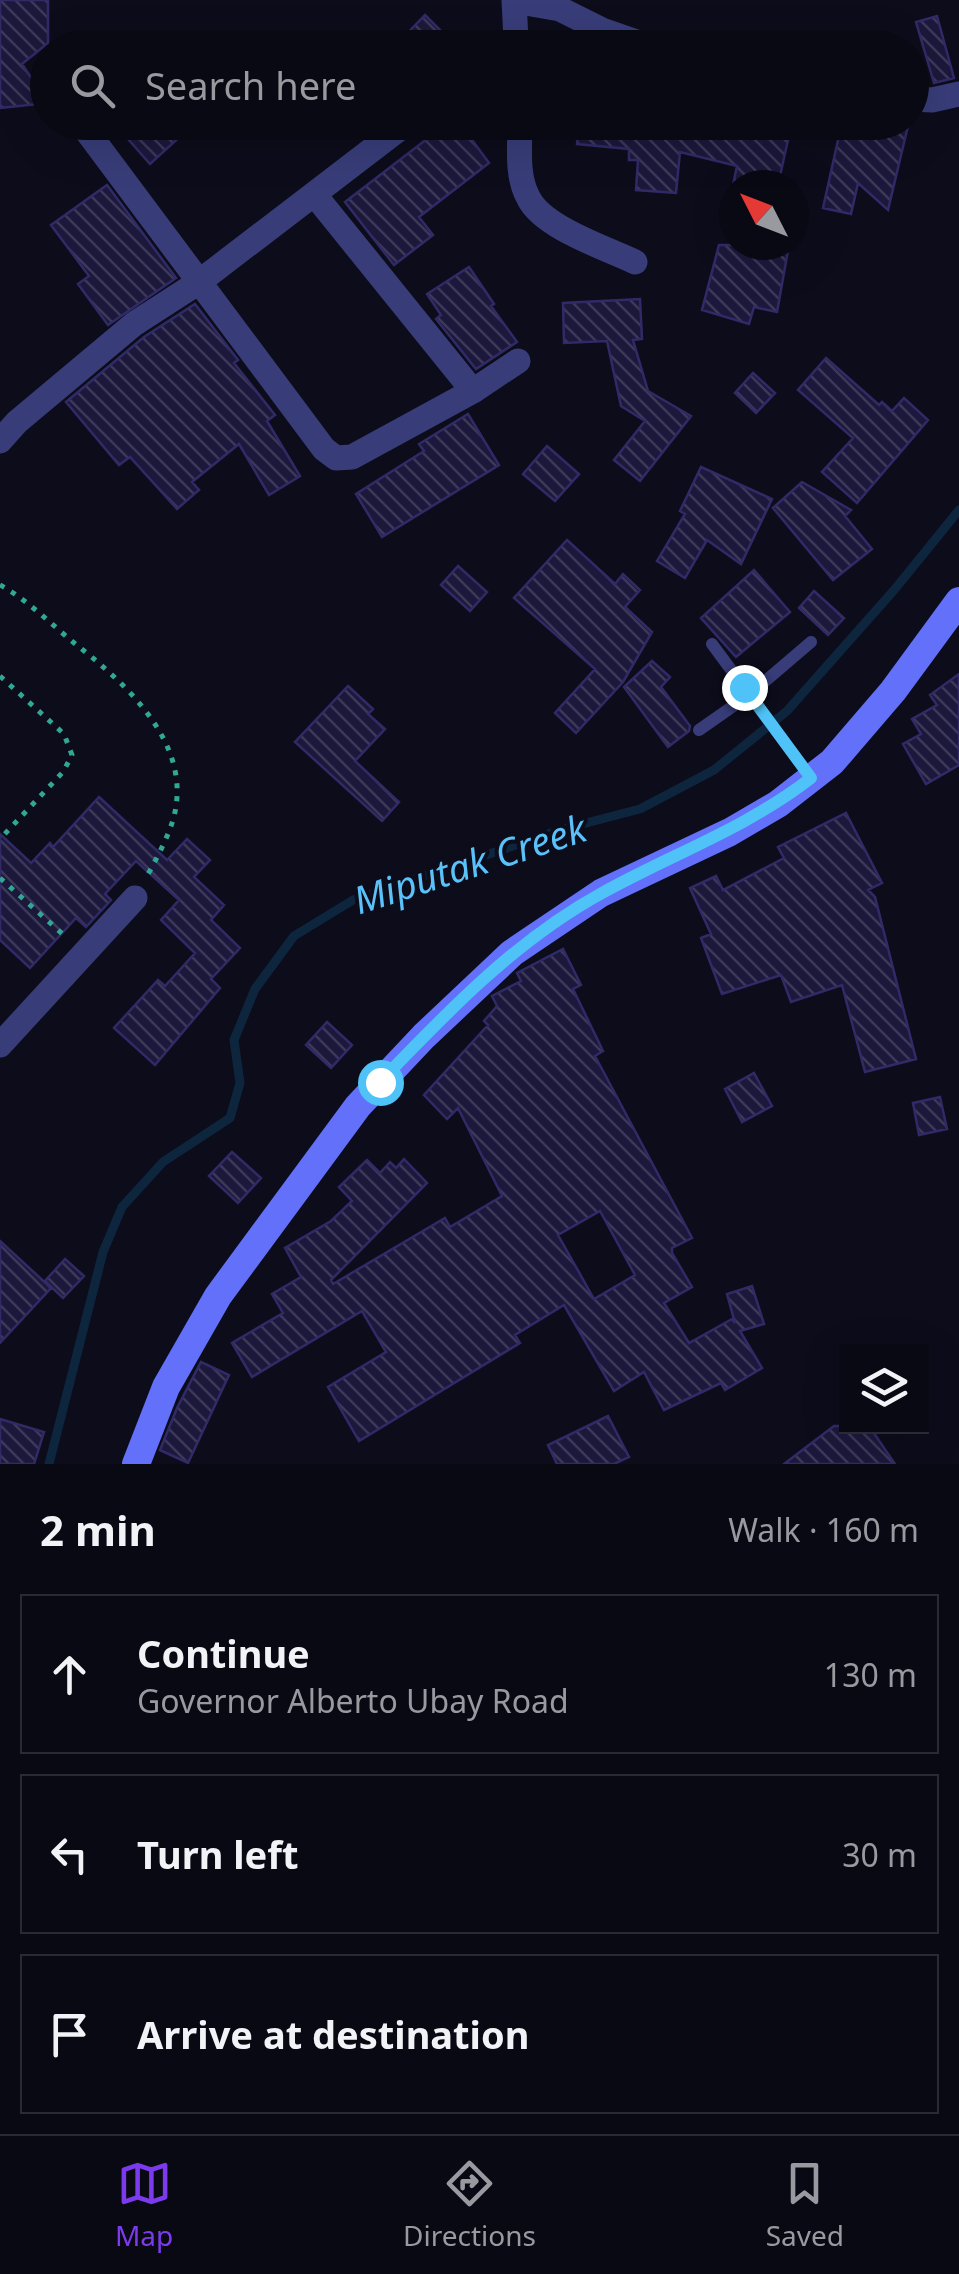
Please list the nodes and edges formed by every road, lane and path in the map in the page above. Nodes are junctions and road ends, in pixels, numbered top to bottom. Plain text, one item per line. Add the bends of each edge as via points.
1 (514, 1) edge
2 (513, 30) edge
3 (602, 30) edge
4 (959, 94) edge
5 (929, 100) edge
6 (93, 140) edge
7 (384, 140) edge
8 (520, 140) edge
9 (314, 194) junction
10 (635, 262) dead end
11 (198, 282) junction
12 (518, 361) dead end
13 (474, 390) junction
14 (0, 441) edge
15 (0, 584) edge
16 (959, 601) edge
17 (811, 642) dead end
18 (712, 644) dead end
19 (0, 676) edge
20 (750, 695) junction
21 (698, 730) dead end
22 (811, 778) junction
23 (0, 839) edge
24 (0, 878) edge
25 (134, 898) joint
26 (84, 953) junction
27 (0, 1045) edge
28 (136, 1464) edge

1 - 2 street
1 - 3 street via 560,9
4 - 5 street
6 - 11 street
7 - 9 street
8 - 10 street via 528,198 544,218
9 - 11 street
9 - 13 street
11 - 13 street via 336,458 352,458
11 - 14 street via 134,324
12 - 13 street
15 - 25 path via 100,662 160,730 177,786 174,817
16 - 22 main road via 893,691
17 - 20 lane
18 - 20 lane
19 - 23 path via 64,734 72,754
20 - 21 lane
20 - 22 lane
22 - 28 main road via 730,832 586,903 512,953 424,1036 358,1106 218,1296 166,1387
24 - 26 path
25 - 26 street
26 - 27 street

